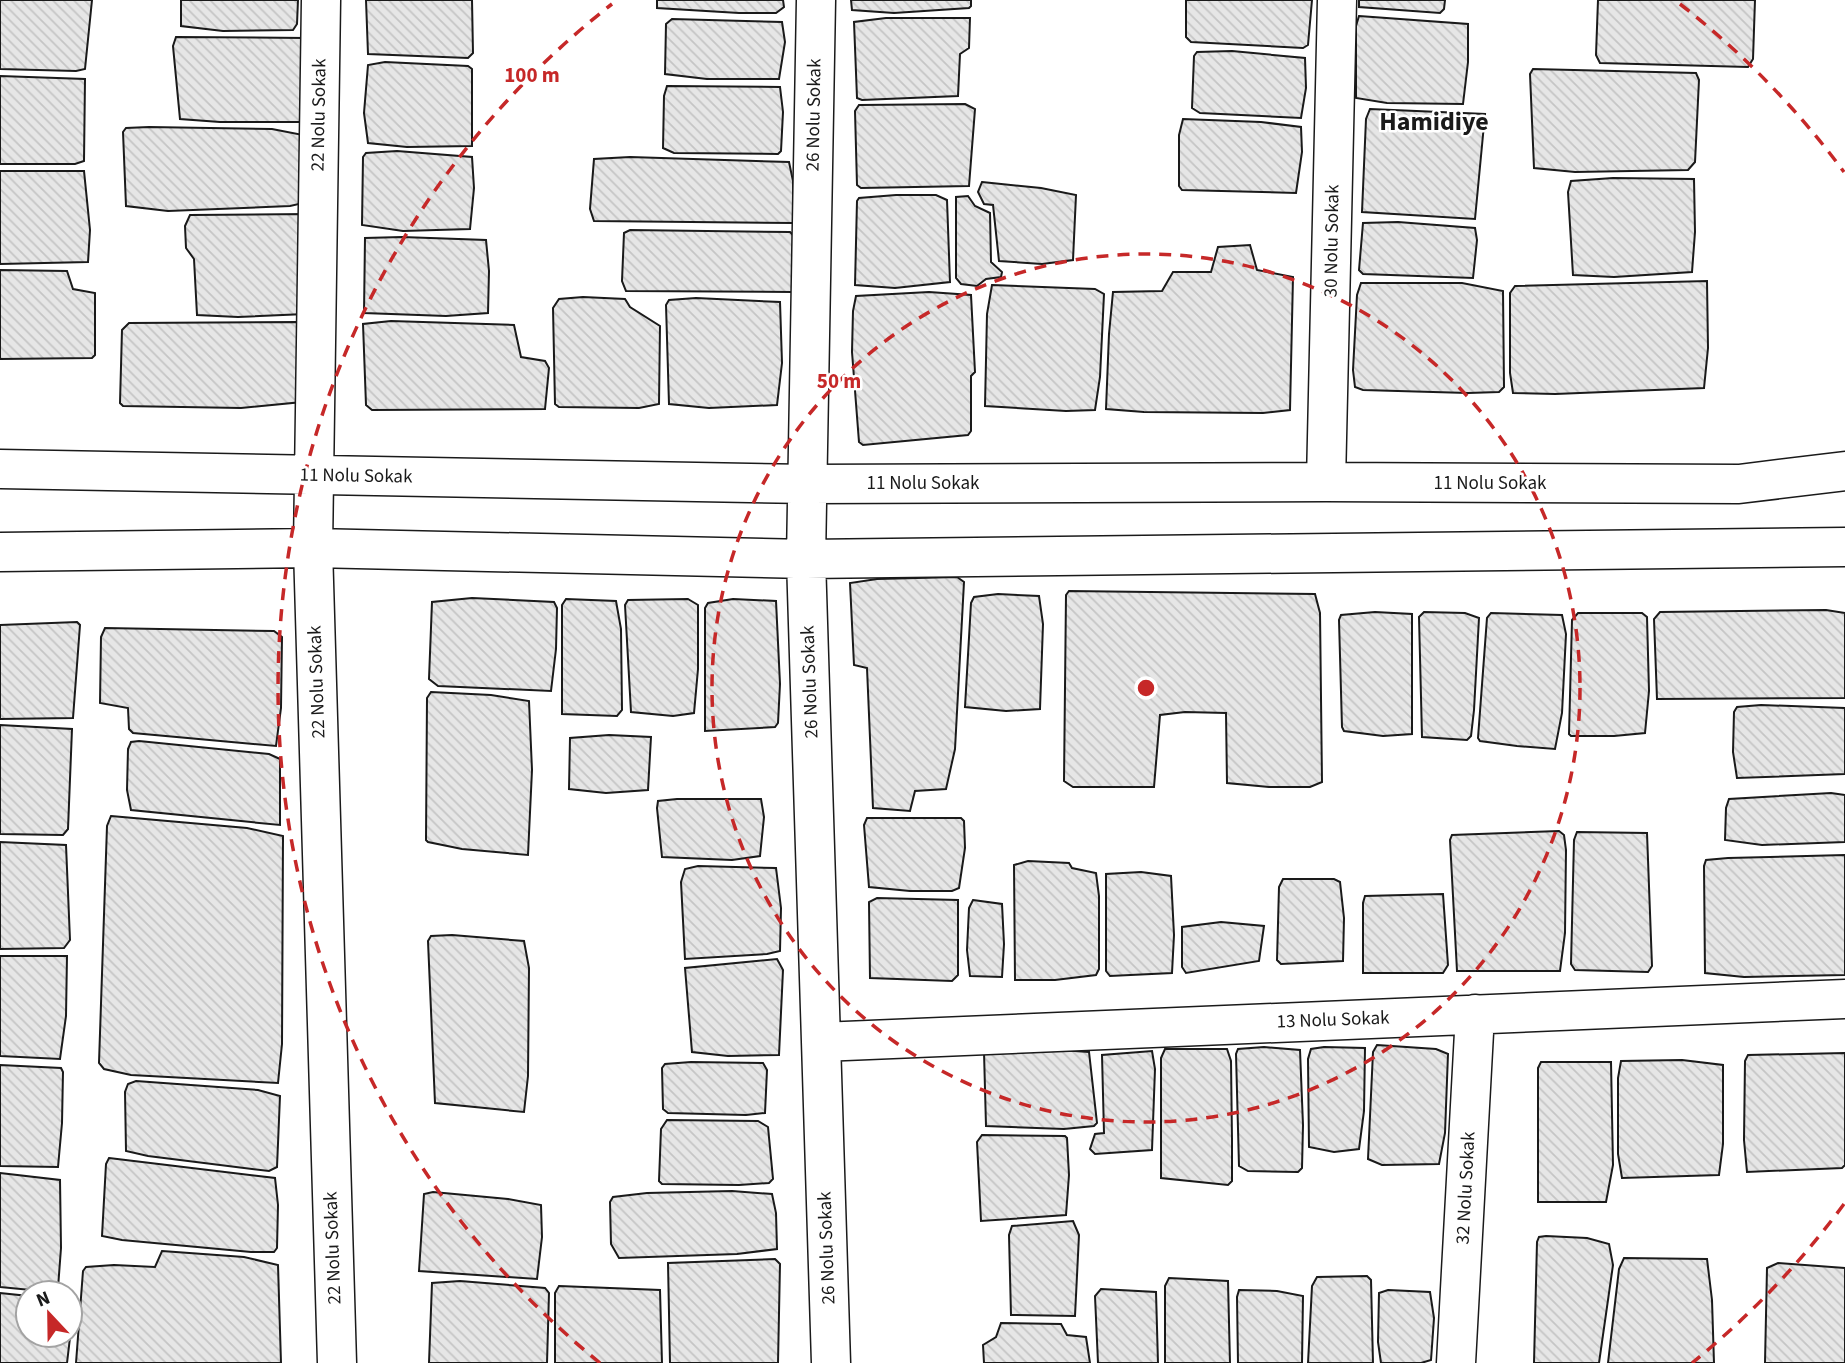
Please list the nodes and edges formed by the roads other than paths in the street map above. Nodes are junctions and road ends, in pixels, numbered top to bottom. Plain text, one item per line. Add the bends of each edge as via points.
1 (321, 0) edge
2 (816, 0) edge
3 (1337, 0) edge
4 (0, 469) edge
5 (1845, 471) edge
6 (313, 475) junction
7 (1326, 482) junction
8 (809, 484) junction
9 (1845, 547) edge
10 (313, 548) junction
11 (0, 552) edge
12 (806, 559) junction
13 (1845, 999) edge
14 (1475, 1014) junction
15 (821, 1042) junction
16 (337, 1363) edge
17 (831, 1363) edge
18 (1456, 1363) edge

1 - 6 street, 22 Nolu Sokak
2 - 8 street, 26 Nolu Sokak
3 - 7 street, 30 Nolu Sokak
4 - 6 street, 11 Nolu Sokak
5 - 7 street, 11 Nolu Sokak via 1739,484
6 - 8 street, 11 Nolu Sokak
6 - 10 street, 22 Nolu Sokak
7 - 8 street, 11 Nolu Sokak
8 - 12 street, 26 Nolu Sokak
9 - 12 street
10 - 11 street
10 - 12 street
10 - 16 street, 22 Nolu Sokak
12 - 15 street, 26 Nolu Sokak
13 - 14 street, 13 Nolu Sokak
14 - 15 street, 13 Nolu Sokak
14 - 18 street, 32 Nolu Sokak
15 - 17 street, 26 Nolu Sokak

